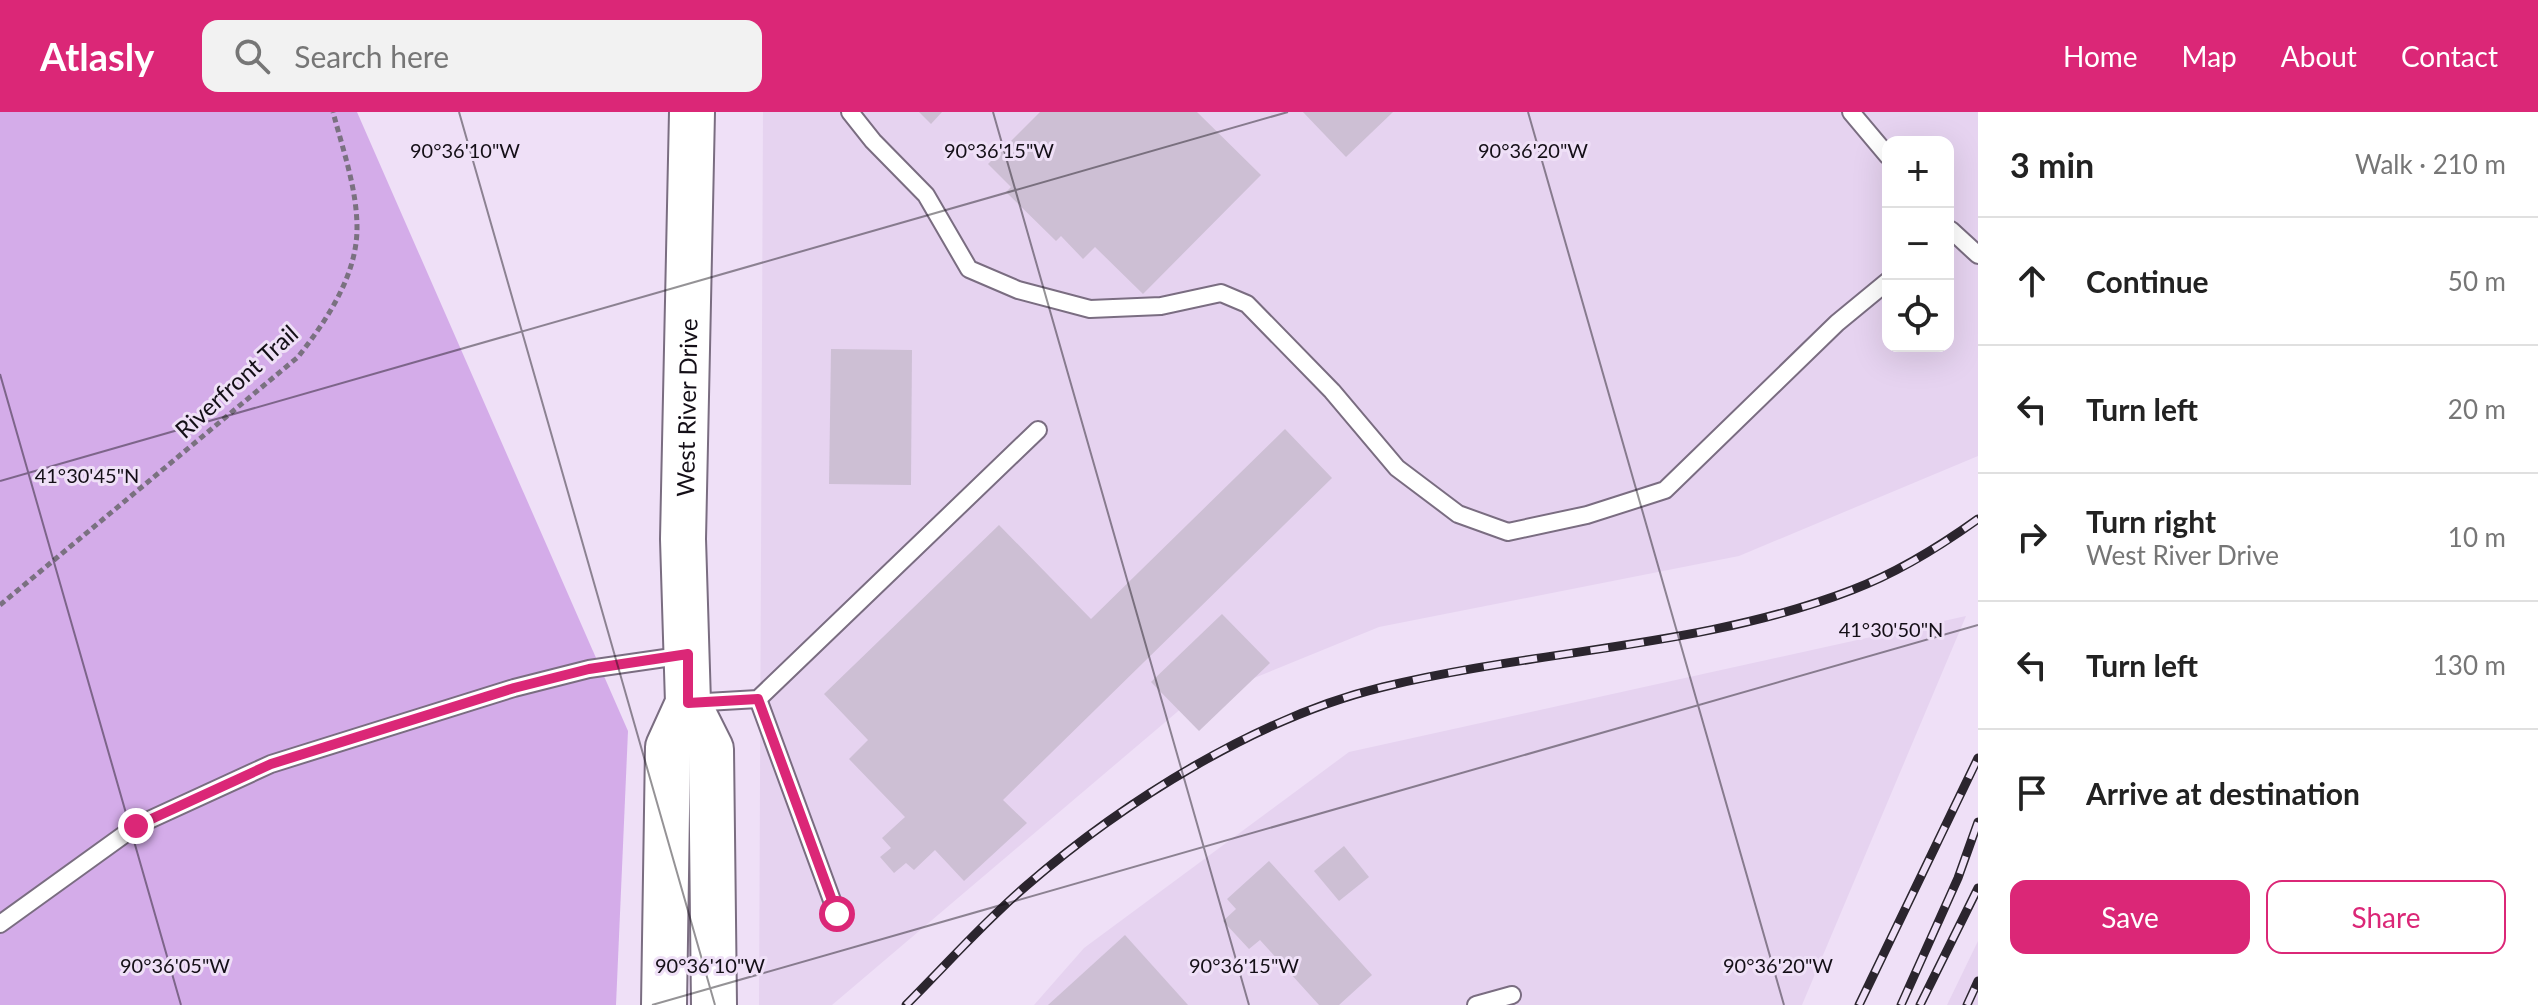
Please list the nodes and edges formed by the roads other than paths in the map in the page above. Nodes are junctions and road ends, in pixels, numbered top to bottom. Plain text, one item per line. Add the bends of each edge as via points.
1 (692, 112) edge
2 (850, 112) edge
3 (1851, 112) edge
4 (1882, 149) edge
5 (1954, 234) edge
6 (1978, 255) edge
7 (1882, 286) edge
8 (1038, 430) dead end
9 (688, 654) junction
10 (758, 699) junction
11 (688, 703) junction
12 (837, 914) dead end
13 (0, 924) edge
14 (1512, 995) dead end
15 (664, 1005) edge
16 (714, 1005) edge
17 (1476, 1005) edge

1 - 9 main road, West River Drive via 683,539
2 - 7 lane via 926,195 969,269 1018,290 1090,309 1161,306 1221,293 1247,304 1332,391 1397,468 1458,514 1508,532 1665,490
3 - 4 lane
5 - 6 lane
8 - 10 lane
9 - 11 main road, West River Drive
9 - 13 lane via 589,669 514,688 271,764 136,826
10 - 11 lane
10 - 12 lane
11 - 15 main road, West River Drive via 668,747
11 - 16 main road, West River Drive via 711,749
14 - 17 lane

